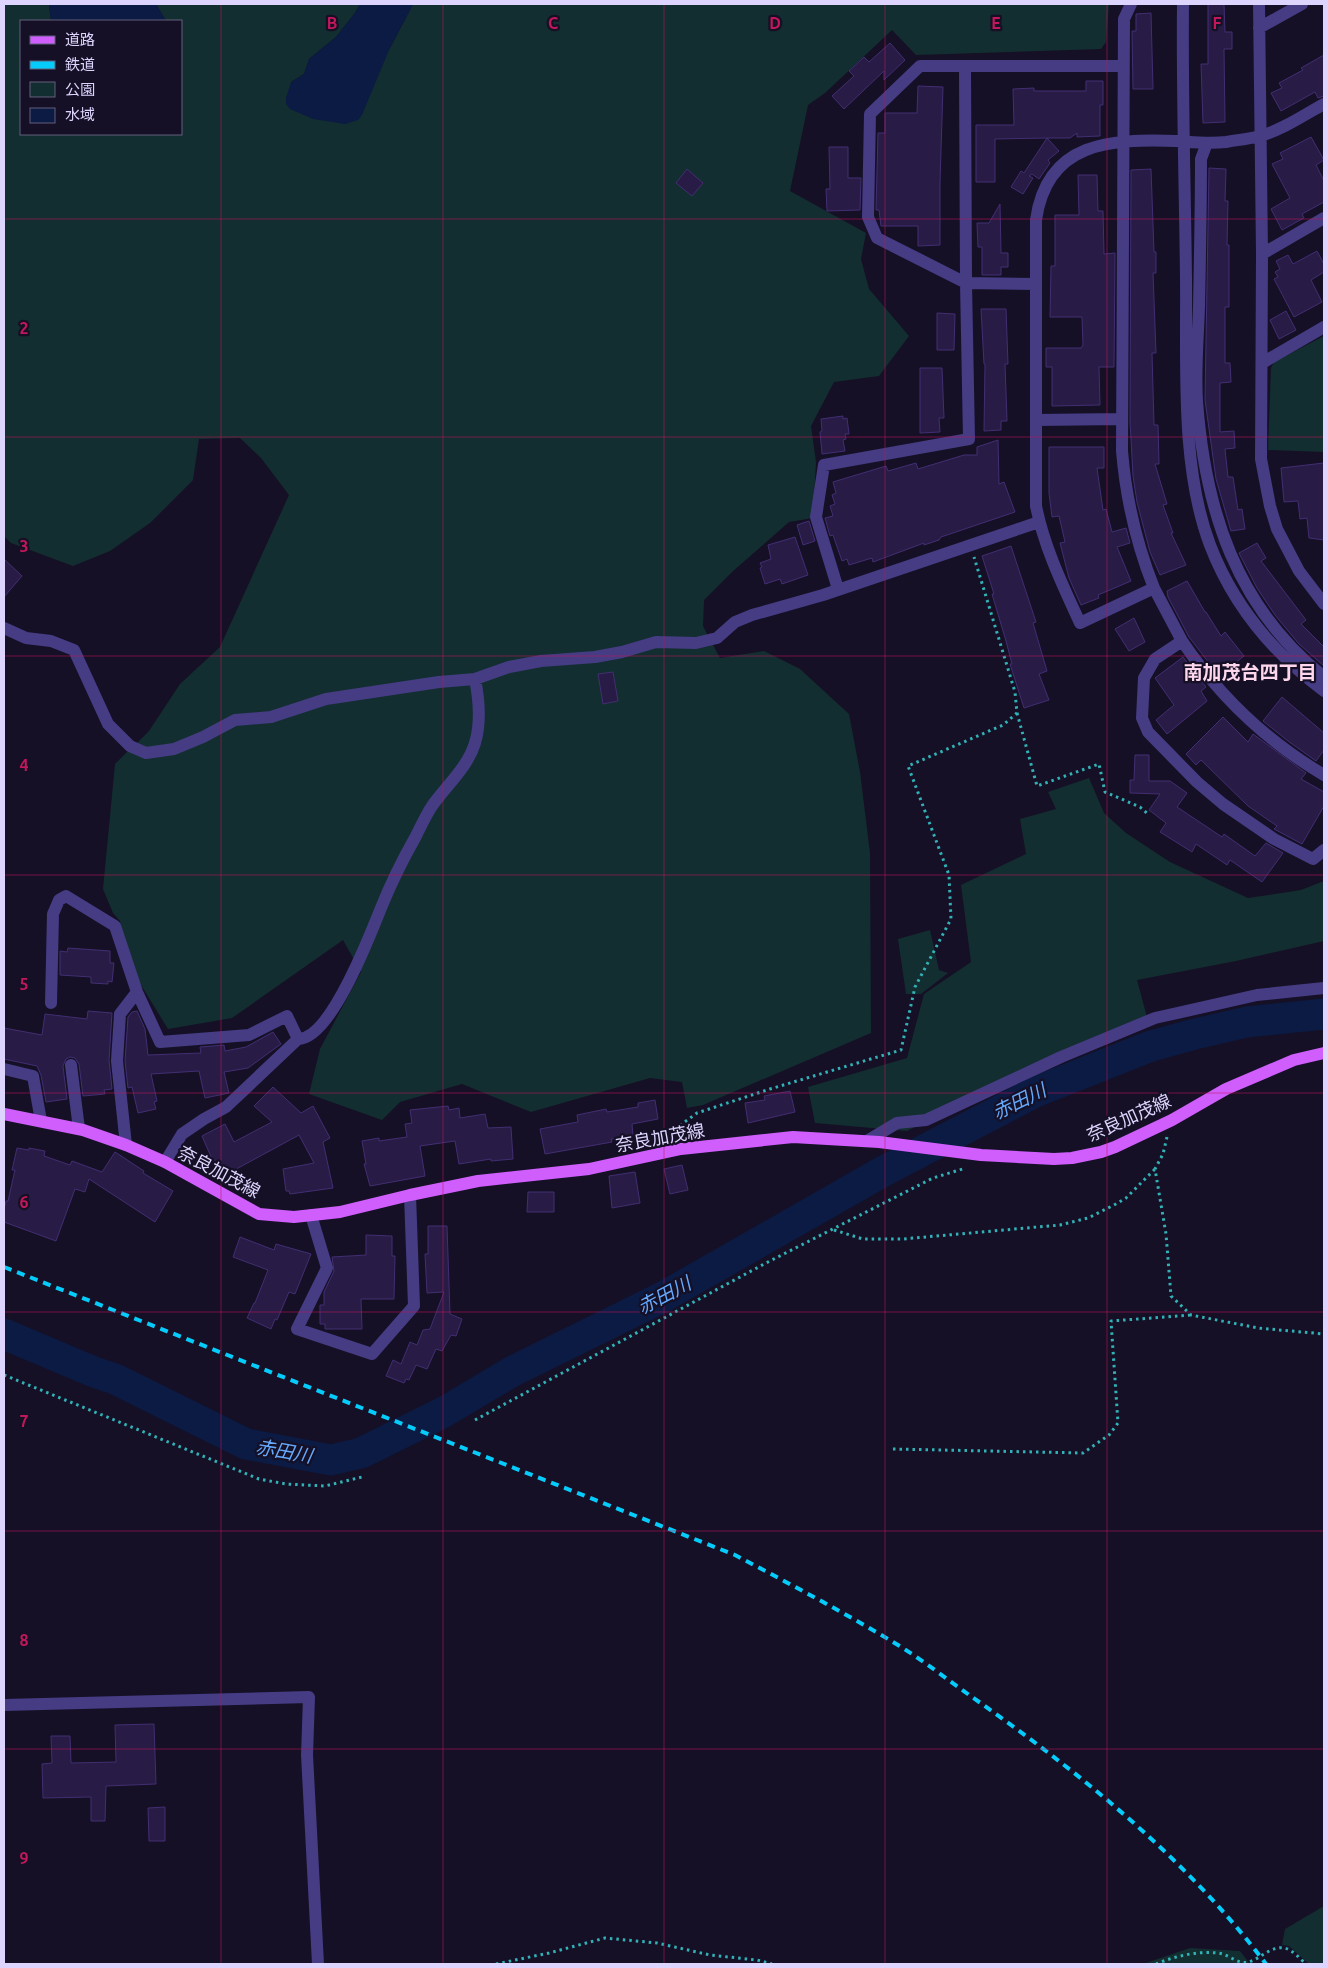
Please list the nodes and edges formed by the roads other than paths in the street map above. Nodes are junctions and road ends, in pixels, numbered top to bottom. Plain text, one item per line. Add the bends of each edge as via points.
1 (1131, 4) edge
2 (1183, 4) edge
3 (1259, 4) edge
4 (1302, 4) edge
5 (1259, 28) junction
6 (966, 66) junction
7 (1123, 66) junction
8 (1324, 104) edge
9 (1260, 136) junction
10 (1122, 141) junction
11 (1185, 142) junction
12 (1207, 143) junction
13 (1324, 218) edge
14 (1262, 254) junction
15 (966, 283) junction
16 (1036, 284) junction
17 (1324, 327) edge
18 (1262, 363) junction
19 (1122, 419) junction
20 (1036, 420) junction
21 (1039, 522) junction
22 (1154, 588) junction
23 (838, 590) junction
24 (1324, 604) edge
25 (4, 628) edge
26 (1182, 641) junction
27 (1324, 676) edge
28 (475, 679) junction
29 (1324, 691) edge
30 (1324, 775) edge
31 (1324, 850) edge
32 (1324, 988) edge
33 (137, 992) junction
34 (51, 1003) dead end
35 (298, 1039) junction
36 (1324, 1053) edge
37 (71, 1065) dead end
38 (4, 1069) edge
39 (4, 1114) edge
40 (41, 1121) junction
41 (78, 1129) junction
42 (873, 1141) junction
43 (126, 1146) junction
44 (165, 1162) junction
45 (410, 1195) junction
46 (311, 1215) junction
47 (4, 1705) edge
48 (318, 1964) edge

1 - 7 street via 1124,19
2 - 11 street
3 - 5 street
4 - 5 street
5 - 9 street
6 - 7 street
6 - 15 street
6 - 15 street via 920,66 870,114 868,217 877,238
7 - 10 street
8 - 9 street
9 - 12 street
9 - 14 street
10 - 11 street
10 - 16 street via 1082,151 1061,166 1046,185 1036,220
10 - 19 street
11 - 12 street
11 - 29 street via 1187,397 1194,479 1201,516 1221,570 1250,620 1289,662
12 - 27 street via 1201,159 1197,400 1209,489 1226,545 1252,596 1287,642
13 - 14 street
14 - 18 street
15 - 16 street
15 - 23 street via 969,438 824,465 816,517
16 - 20 street
17 - 18 street
18 - 24 street via 1261,459 1270,506 1287,551
19 - 20 street
19 - 22 street via 1122,459 1130,514
20 - 21 street via 1036,506
21 - 22 street via 1080,623
21 - 23 street
22 - 26 street
23 - 28 street via 752,615 735,622 717,638 696,643 656,642 594,657 541,661 509,667
25 - 28 street via 26,638 51,641 74,650 108,724 130,746 146,753 174,748 235,720 271,717 326,699
26 - 30 street via 1213,684 1253,725 1277,745
26 - 31 street via 1155,659 1144,678 1142,718 1148,732 1196,782 1248,822 1312,859
28 - 35 street via 478,728 474,745 465,763 431,807 337,1003 311,1035
32 - 42 street via 1257,996 1155,1018 1061,1057 926,1120 897,1123
33 - 34 street via 115,926 66,896 59,900 53,914
33 - 35 street via 160,1042 249,1035 287,1016
33 - 43 street via 120,1014 117,1061
35 - 44 street via 226,1107 182,1134
36 - 42 main road, 奈良加茂線 via 1294,1060 1244,1081 1115,1147 1086,1155 1054,1159 981,1155
37 - 41 street
38 - 40 street via 33,1076
39 - 40 main road, 奈良加茂線
40 - 41 main road, 奈良加茂線
41 - 43 main road, 奈良加茂線
42 - 45 main road, 奈良加茂線 via 793,1137 680,1149 589,1170 478,1181
43 - 44 main road, 奈良加茂線
44 - 46 main road, 奈良加茂線 via 259,1214 294,1218
45 - 46 main road, 奈良加茂線 via 340,1212
45 - 46 street via 414,1306 372,1354 296,1329 327,1268
47 - 48 street via 309,1697 307,1755

